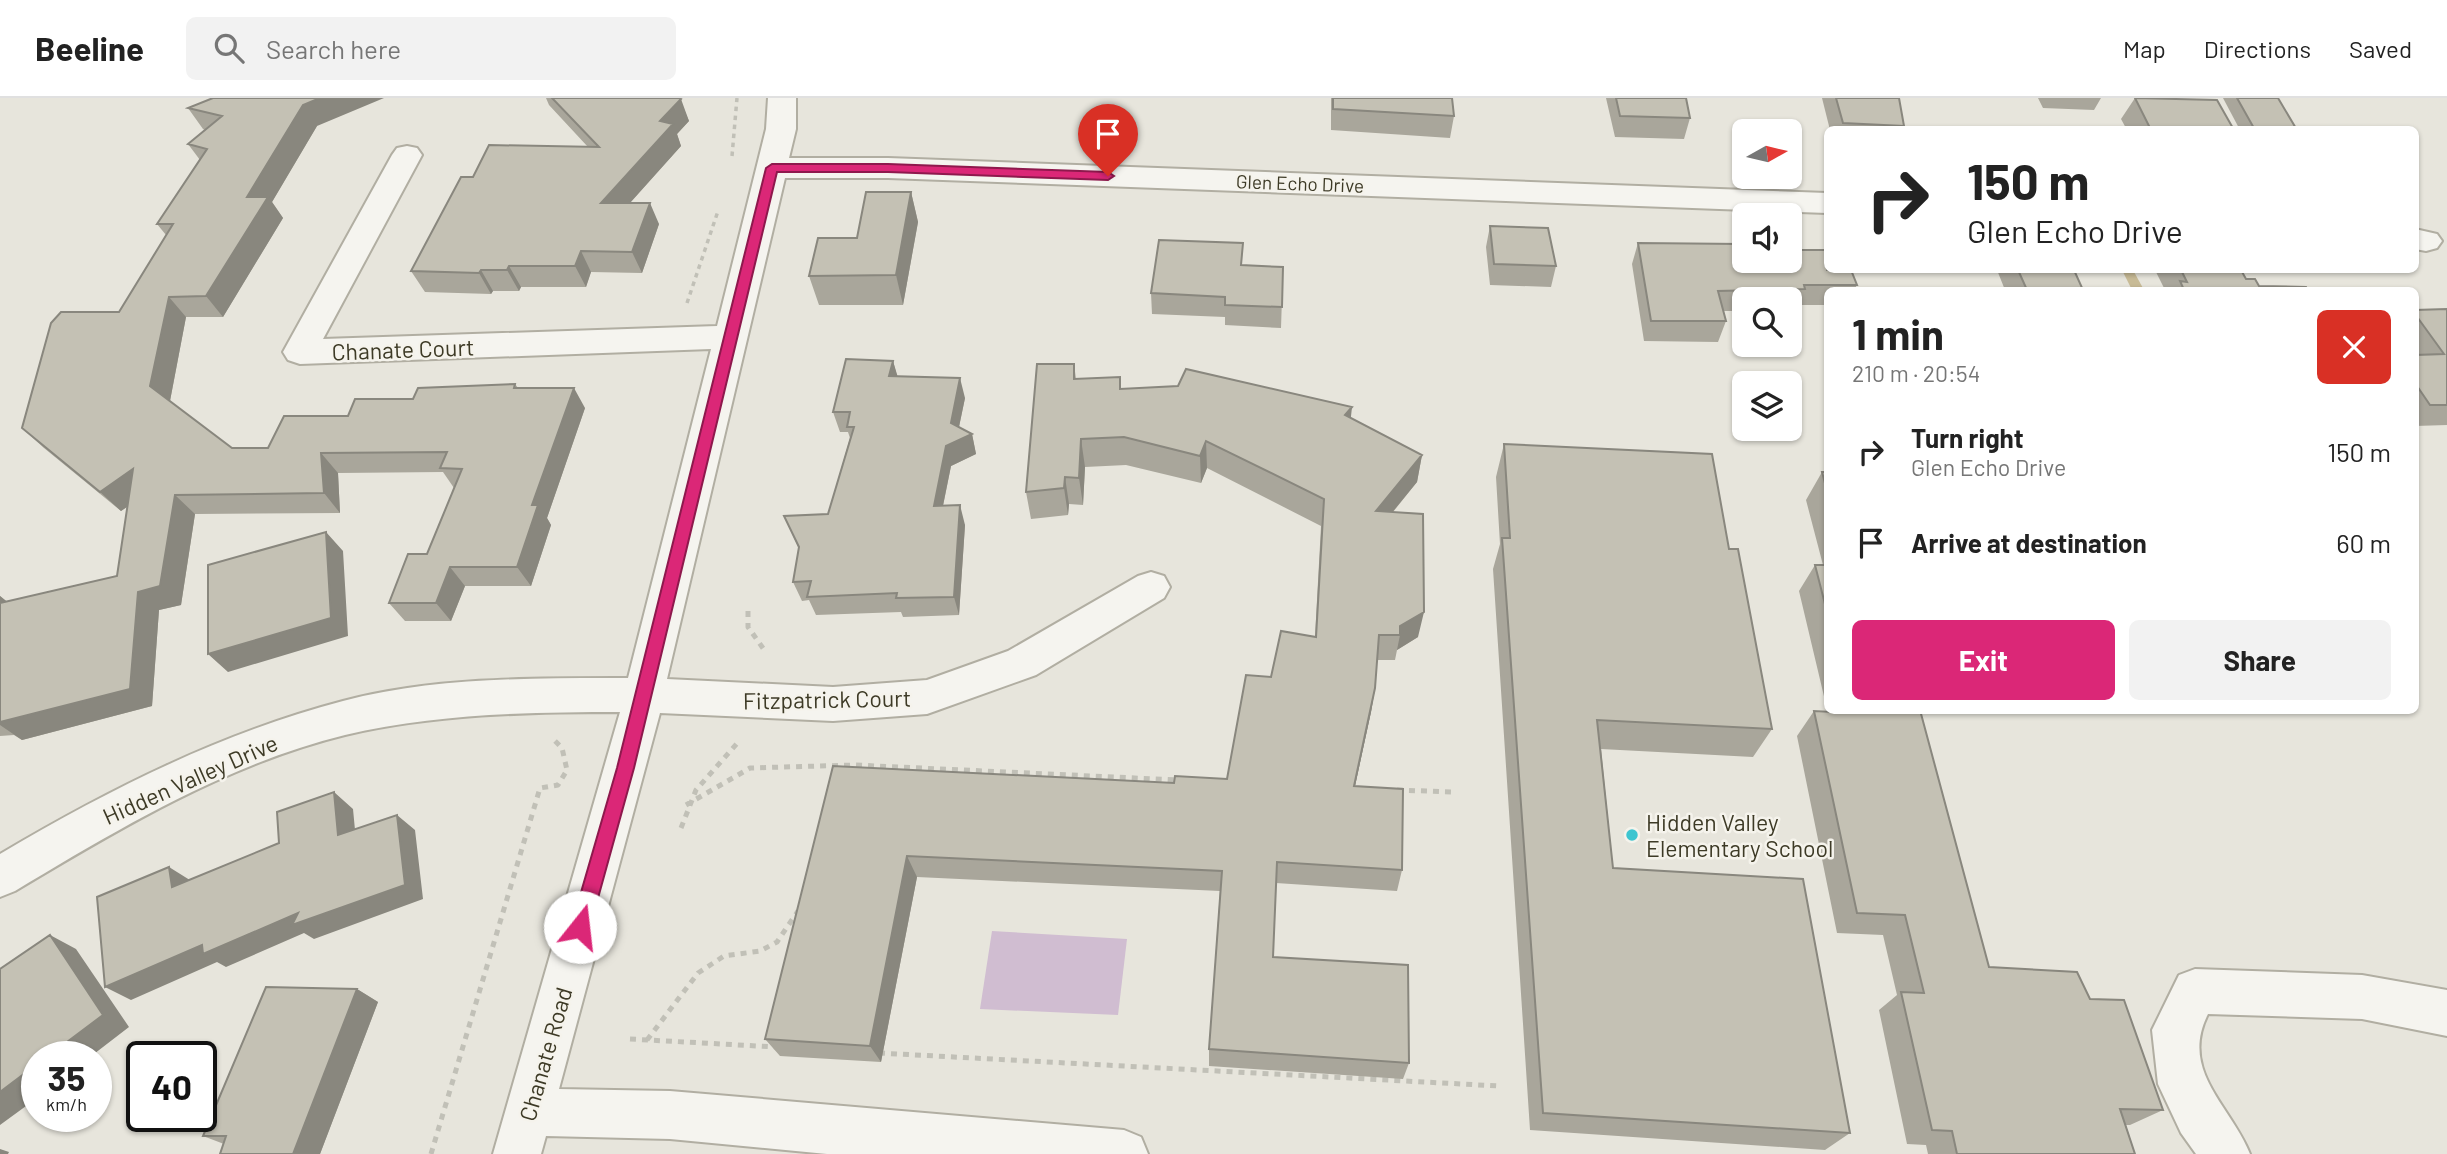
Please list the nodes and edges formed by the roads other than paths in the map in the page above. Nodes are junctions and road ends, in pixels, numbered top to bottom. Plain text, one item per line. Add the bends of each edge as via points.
1 (782, 98) edge
2 (407, 155) dead end
3 (772, 168) junction
4 (1824, 203) edge
5 (731, 337) junction
6 (1151, 587) dead end
7 (644, 695) junction
8 (0, 877) edge
9 (2447, 1013) edge
10 (522, 1133) edge
11 (1124, 1154) edge
12 (2226, 1154) edge

1 - 3 street, Chanate Road
2 - 5 street, Chanate Court via 300,352
3 - 4 street, Glen Echo Drive via 888,168
3 - 5 street, Chanate Road
5 - 7 street, Chanate Road
6 - 7 street, Fitzpatrick Court via 1022,663 927,697 833,704
7 - 8 street, Hidden Valley Drive via 455,701 345,718 248,749 119,808
7 - 10 street, Chanate Road
9 - 12 street via 2362,997 2195,991 2175,1030 2182,1084
10 - 11 street via 670,1115

